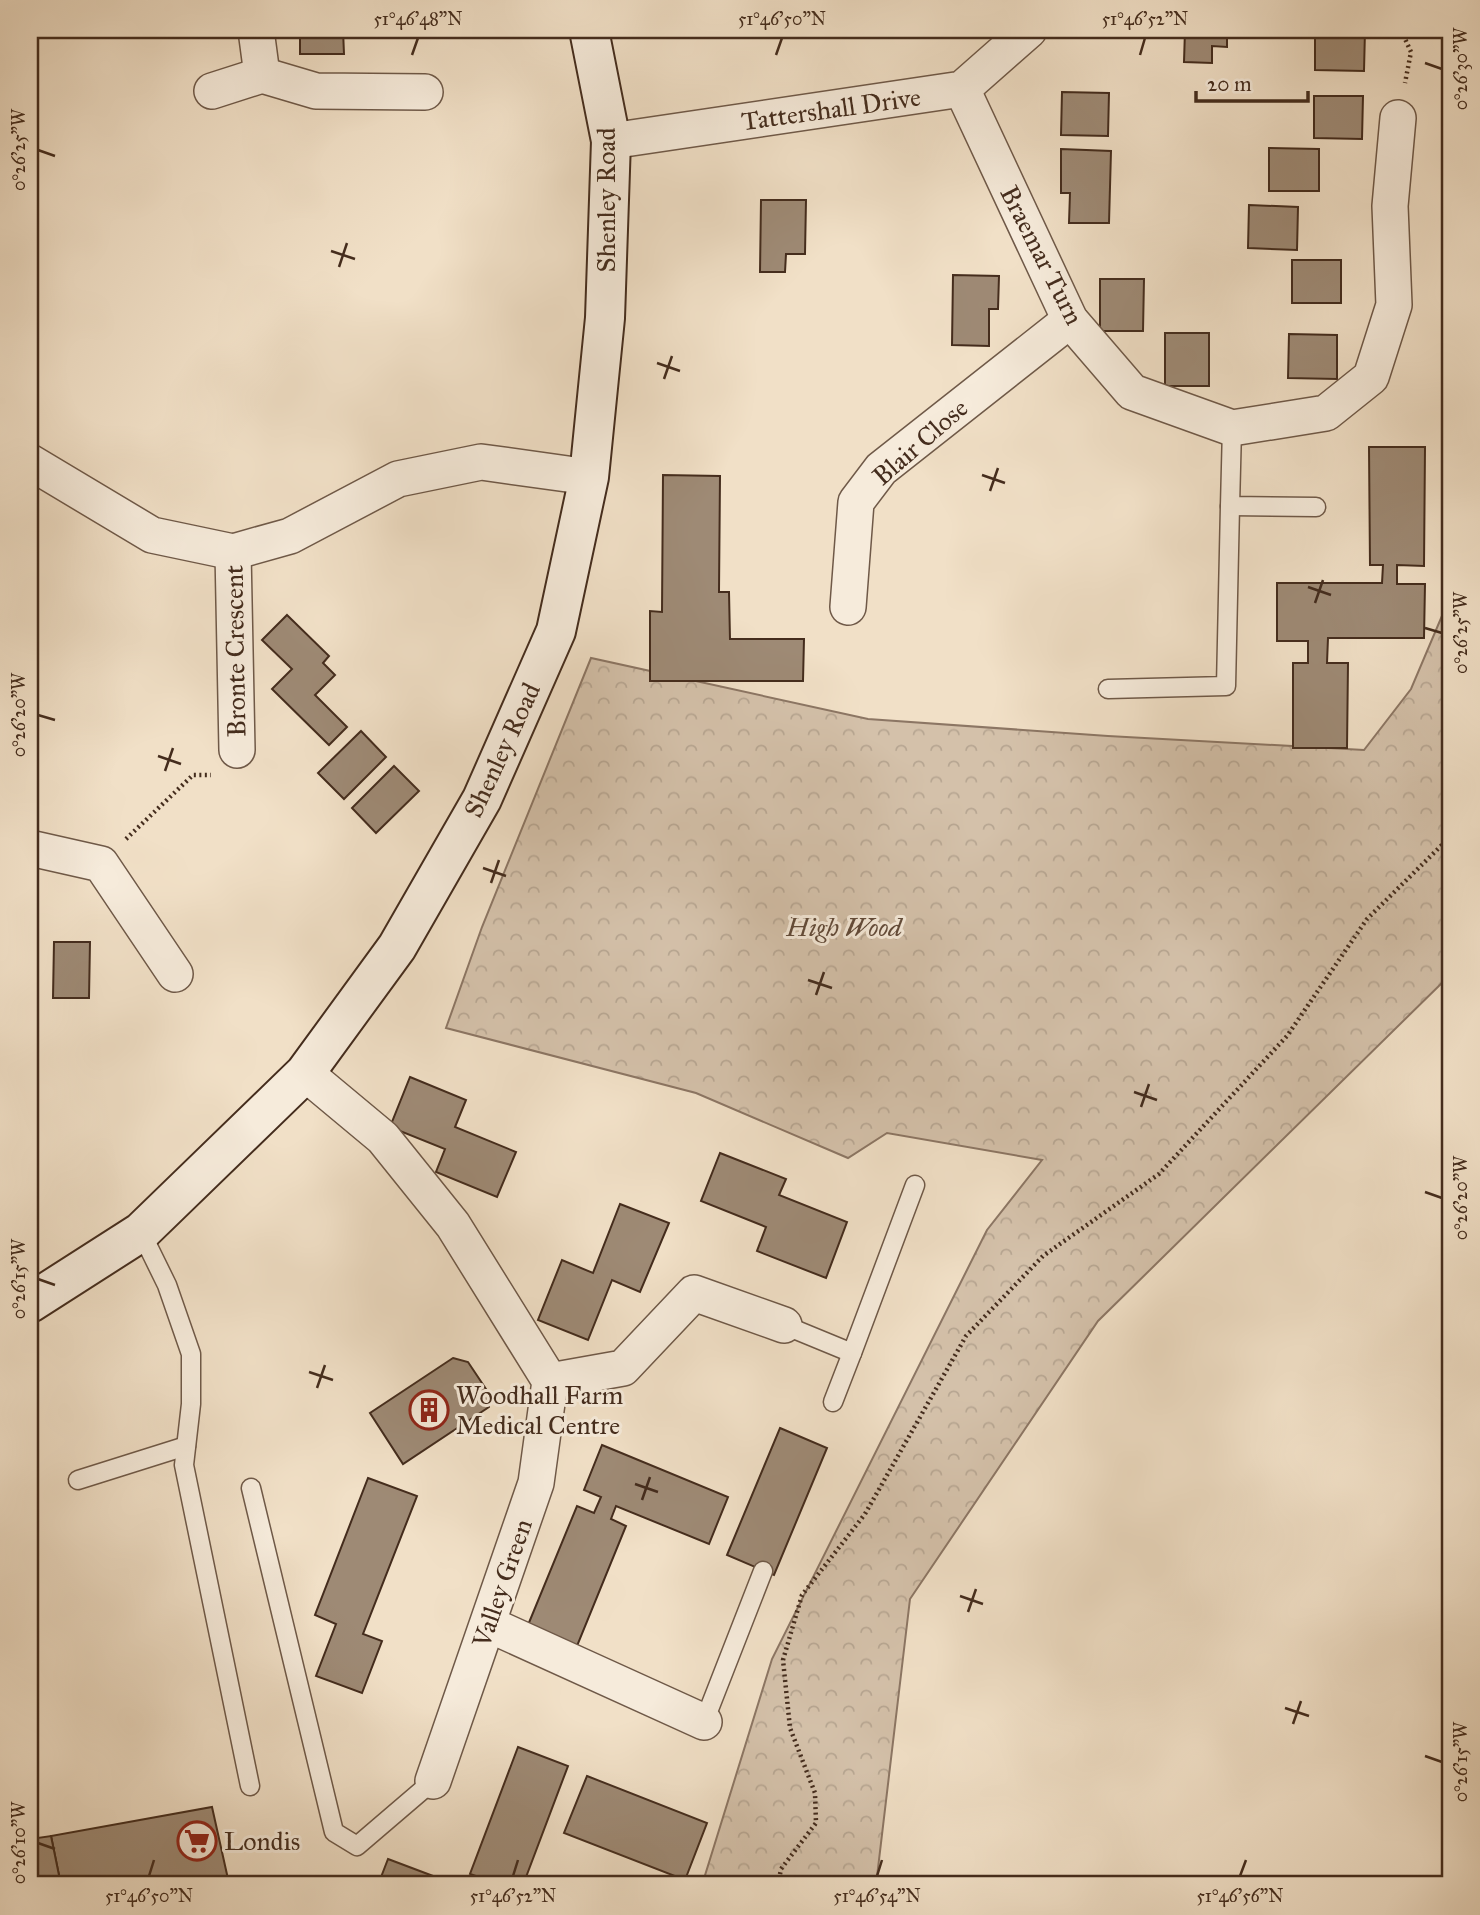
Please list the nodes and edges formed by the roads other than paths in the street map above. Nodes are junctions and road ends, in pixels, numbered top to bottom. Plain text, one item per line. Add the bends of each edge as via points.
1 (256, 30) edge
2 (589, 30) edge
3 (1029, 30) edge
4 (262, 75) junction
5 (962, 89) junction
6 (213, 90) dead end
7 (425, 92) dead end
8 (1398, 118) road end
9 (611, 141) junction
10 (1070, 320) junction
11 (1232, 428) junction
12 (30, 462) edge
13 (589, 477) junction
14 (1230, 506) junction
15 (1316, 507) dead end
16 (233, 552) junction
17 (848, 607) dead end
18 (1108, 689) dead end
19 (237, 750) road end
20 (30, 848) edge
21 (176, 974) dead end
22 (304, 1073) junction
23 (915, 1185) dead end
24 (141, 1232) junction
25 (30, 1303) edge
26 (784, 1325) joint
27 (852, 1353) junction
28 (550, 1381) junction
29 (833, 1402) dead end
30 (187, 1446) junction
31 (79, 1480) dead end
32 (251, 1488) dead end
33 (763, 1572) dead end
34 (488, 1624) junction
35 (704, 1722) joint
36 (433, 1781) joint
37 (250, 1787) dead end

1 - 4 street
2 - 9 street, Shenley Road
3 - 5 street
4 - 6 street
4 - 7 street via 316,92
5 - 9 street, Tattershall Drive
5 - 10 street, Braemar Turn
8 - 11 street, Braemar Turn via 1390,206 1394,304 1371,377 1326,414
9 - 13 street, Shenley Road via 605,318
10 - 11 street, Braemar Turn via 1132,392
10 - 17 street, Blair Close via 881,469 856,502
11 - 14 lane
12 - 16 street, Bronte Crescent via 152,535
13 - 16 street, Bronte Crescent via 481,462 398,479 290,536
13 - 22 street, Shenley Road via 556,631 484,794 397,947
14 - 15 lane
14 - 18 lane via 1226,686
16 - 19 street, Bronte Crescent
20 - 21 street via 100,864
22 - 24 street, Shenley Road
22 - 28 street via 383,1138 453,1225
23 - 27 lane
24 - 25 street, Shenley Road
24 - 30 lane via 167,1285 191,1354
26 - 27 lane
26 - 28 street via 694,1293 623,1368
27 - 29 lane
28 - 34 street, Valley Green via 536,1483
30 - 31 lane
30 - 37 lane via 184,1465
32 - 36 lane via 334,1832 356,1846
33 - 35 lane
34 - 35 street
34 - 36 street, Valley Green

